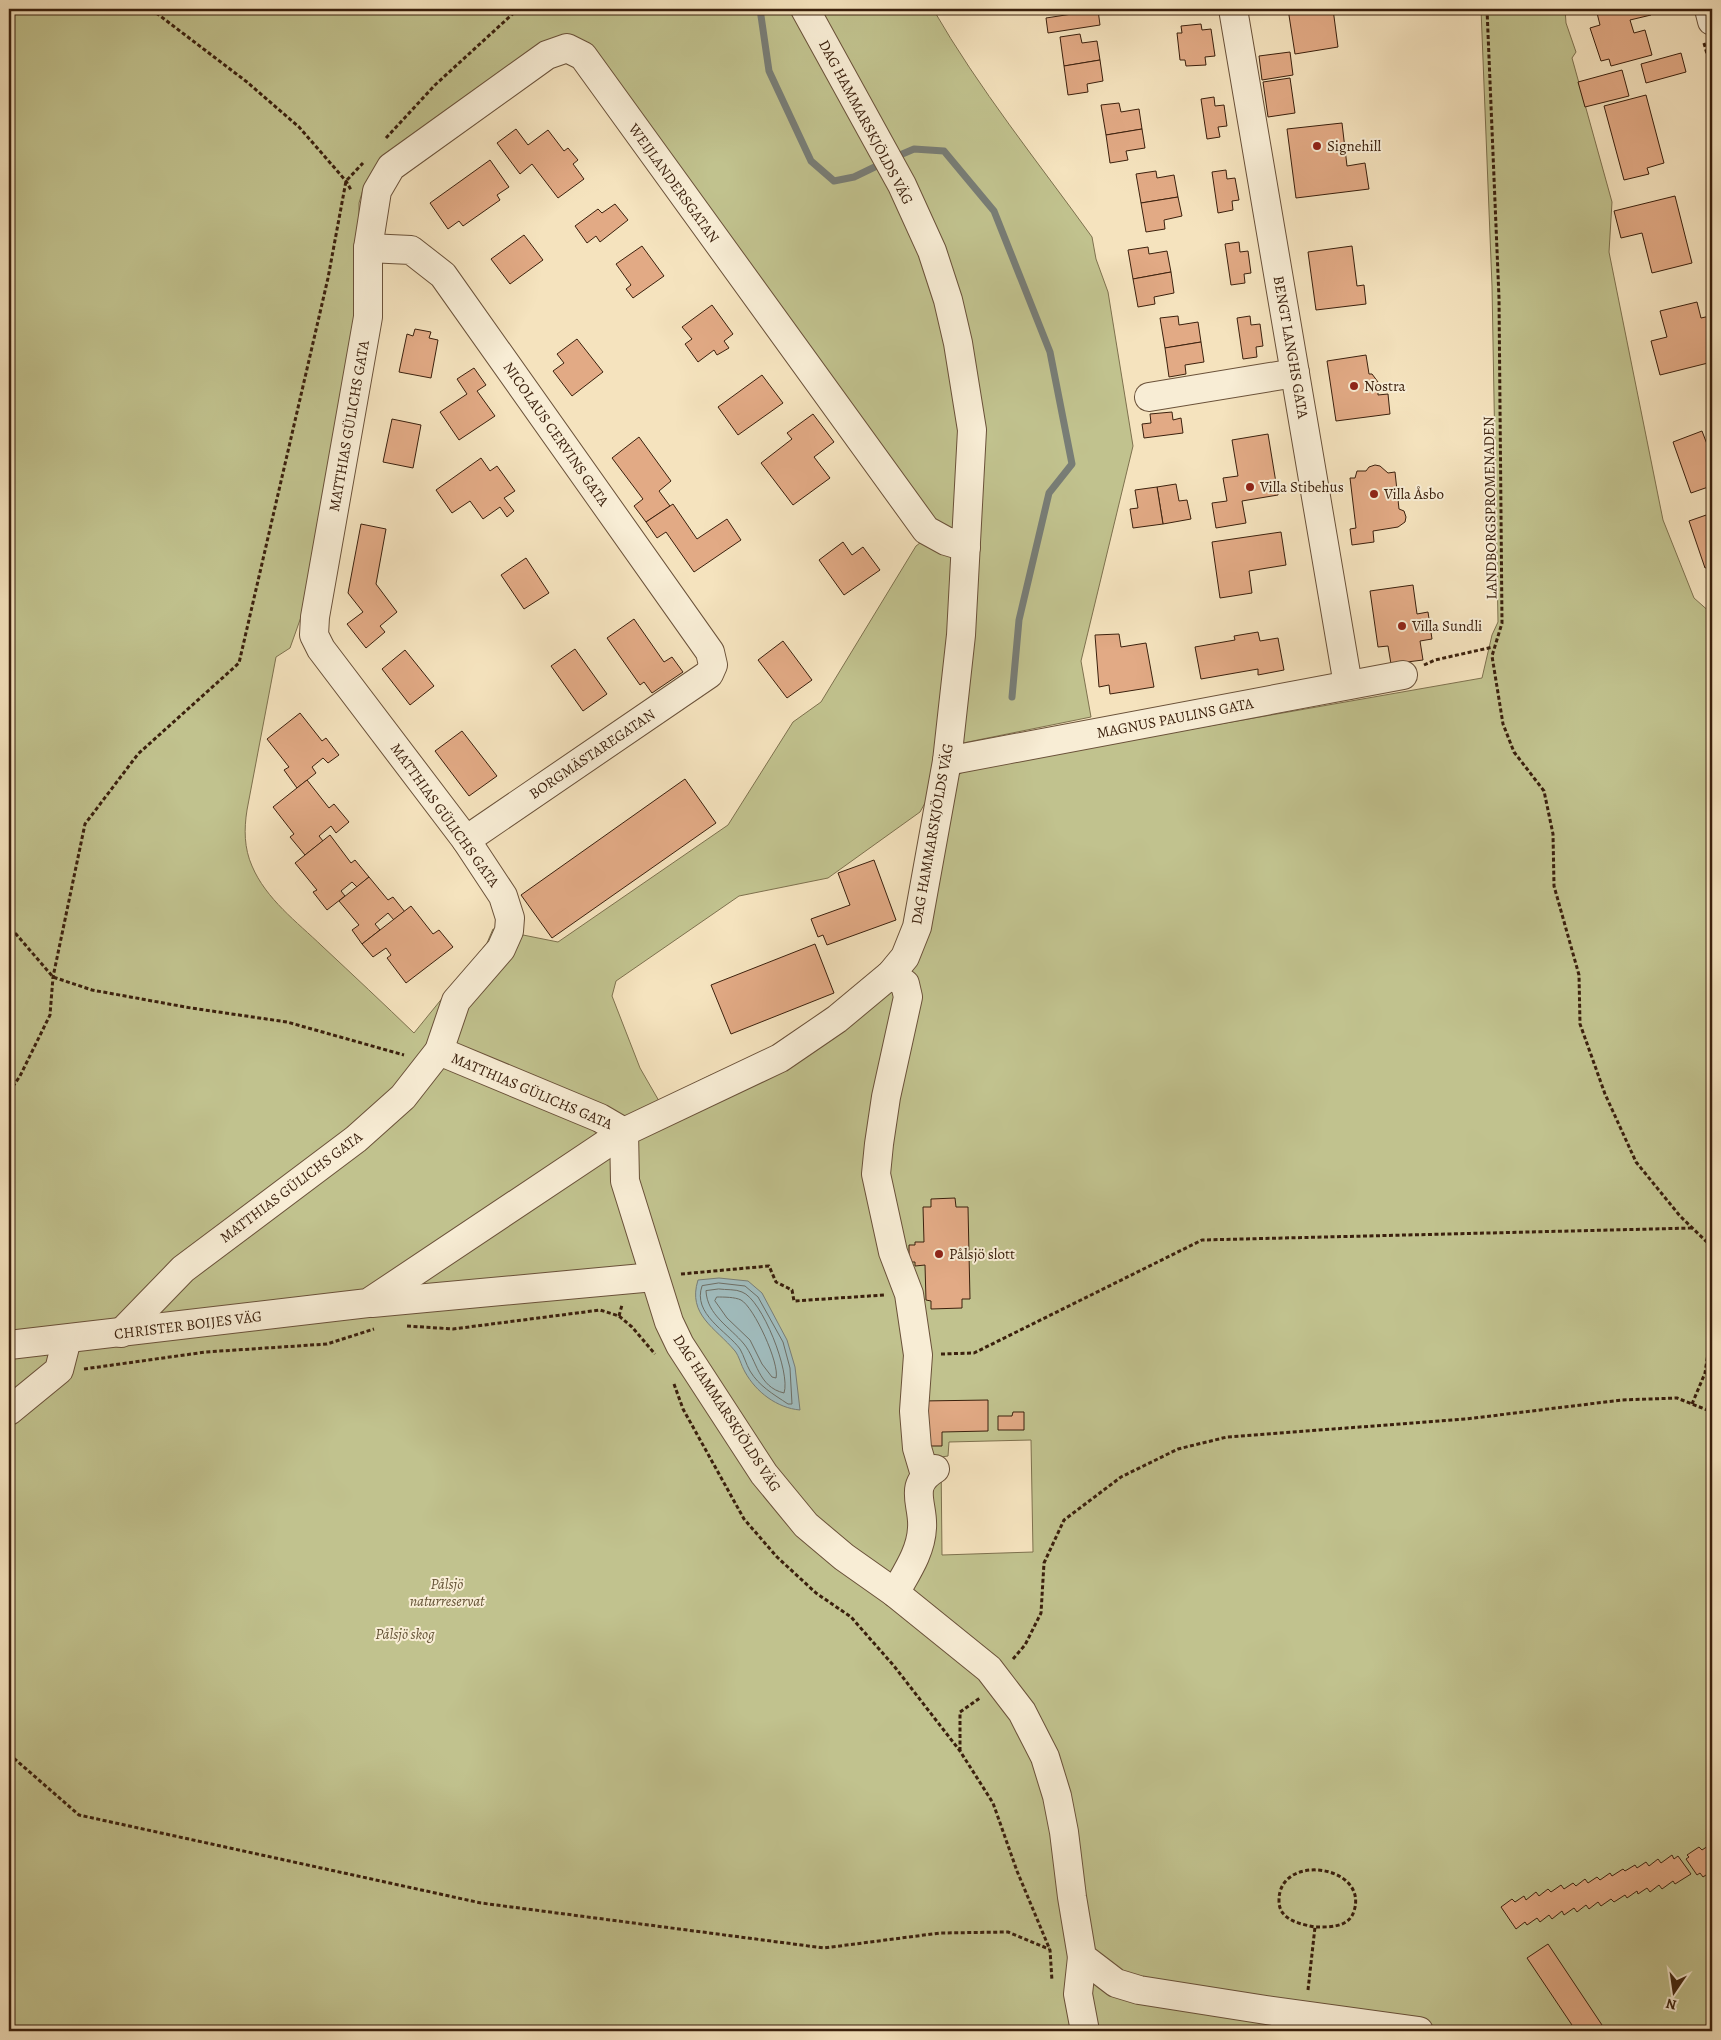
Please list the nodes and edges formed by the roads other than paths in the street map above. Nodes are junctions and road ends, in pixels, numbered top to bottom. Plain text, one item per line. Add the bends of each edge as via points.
1 (805, 9) edge
2 (1233, 9) edge
3 (1709, 9) edge
4 (1712, 21) edge
5 (370, 238) junction
6 (1295, 373) junction
7 (1149, 397) dead end
8 (966, 547) junction
9 (713, 665) joint
10 (1403, 675) road end
11 (1348, 685) junction
12 (947, 761) junction
13 (466, 840) junction
14 (891, 974) junction
15 (434, 1058) junction
16 (624, 1132) junction
17 (654, 1277) junction
18 (368, 1303) junction
19 (121, 1333) junction
20 (67, 1339) junction
21 (9, 1345) edge
22 (9, 1412) edge
23 (895, 1593) junction
24 (1082, 1957) junction
25 (1085, 2031) edge
26 (1419, 2031) edge

1 - 8 street, DAG HAMMARSKJÖLDS VÄG via 902,185 932,251 948,300 972,430
2 - 6 street, BENGT LANGHS GATA
3 - 4 street
5 - 8 street, WEIJLANDERSGATAN via 377,191 391,167 547,56 567,48 582,56 926,530
5 - 9 street, NICOLAUS CERVINS GATA via 411,250 444,275 710,652
5 - 13 street, MATTHIAS GÜLICHS GATA via 368,317 314,635 321,649
6 - 7 street
6 - 11 street, BENGT LANGHS GATA
8 - 12 street, DAG HAMMARSKJÖLDS VÄG
9 - 13 street, BORGMÄSTAREGATAN via 709,674
10 - 11 street, MAGNUS PAULINS GATA
11 - 12 street, MAGNUS PAULINS GATA
12 - 14 street, DAG HAMMARSKJÖLDS VÄG via 917,927 905,957
13 - 15 street, MATTHIAS GÜLICHS GATA via 503,896 510,918 509,931 501,949 456,1001
14 - 16 street, DAG HAMMARSKJÖLDS VÄG via 837,1019 780,1058
14 - 23 street via 905,984 908,996 886,1097 876,1174 893,1252 909,1294 918,1355 914,1411 917,1448 930,1472 920,1487 918,1500 922,1528 916,1556
15 - 16 street, MATTHIAS GÜLICHS GATA via 600,1118
15 - 19 street, MATTHIAS GÜLICHS GATA via 403,1097 356,1139 183,1269
16 - 17 street, DAG HAMMARSKJÖLDS VÄG via 625,1181
16 - 18 street, CHRISTER BOIJES VÄG
17 - 18 street, CHRISTER BOIJES VÄG
17 - 23 street, DAG HAMMARSKJÖLDS VÄG via 680,1345 764,1474 806,1525
18 - 19 street, CHRISTER BOIJES VÄG
19 - 20 street, CHRISTER BOIJES VÄG
20 - 21 street, CHRISTER BOIJES VÄG
20 - 22 street via 59,1370
23 - 24 street, DAG HAMMARSKJÖLDS VÄG via 990,1669 1022,1712 1044,1757 1054,1788 1064,1832
24 - 25 street, DAG HAMMARSKJÖLDS VÄG via 1078,1994
24 - 26 street via 1116,1982 1139,1990

